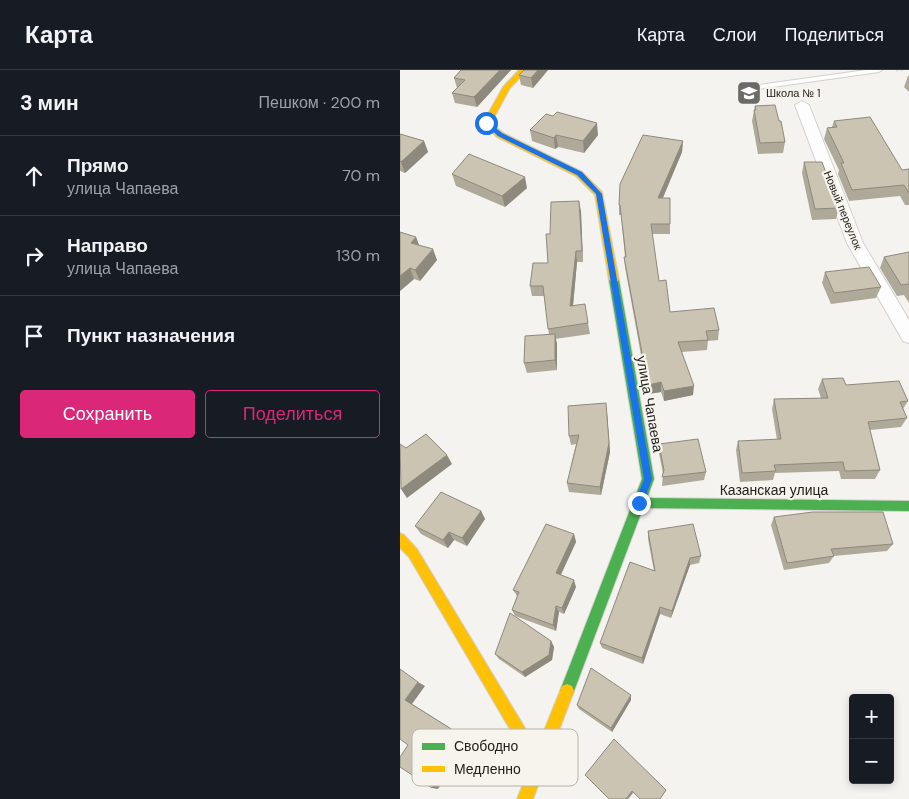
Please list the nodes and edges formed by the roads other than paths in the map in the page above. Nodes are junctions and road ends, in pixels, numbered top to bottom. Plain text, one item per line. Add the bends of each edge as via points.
1 (523, 70) edge
2 (880, 70) edge
3 (752, 88) dead end
4 (802, 105) dead end
5 (909, 336) edge
6 (639, 503) junction
7 (909, 506) edge
8 (400, 539) edge
9 (518, 729) edge
10 (551, 729) edge
11 (530, 786) edge
12 (525, 799) edge

1 - 6 street, улица Чапаева via 506,87 486,123 500,135 580,174 599,194 648,479
2 - 3 lane
4 - 5 street, Новый переулок via 855,242
6 - 7 street, Казанская улица
6 - 10 street, улица Чапаева
8 - 9 street via 413,553
11 - 12 street, улица Чапаева

